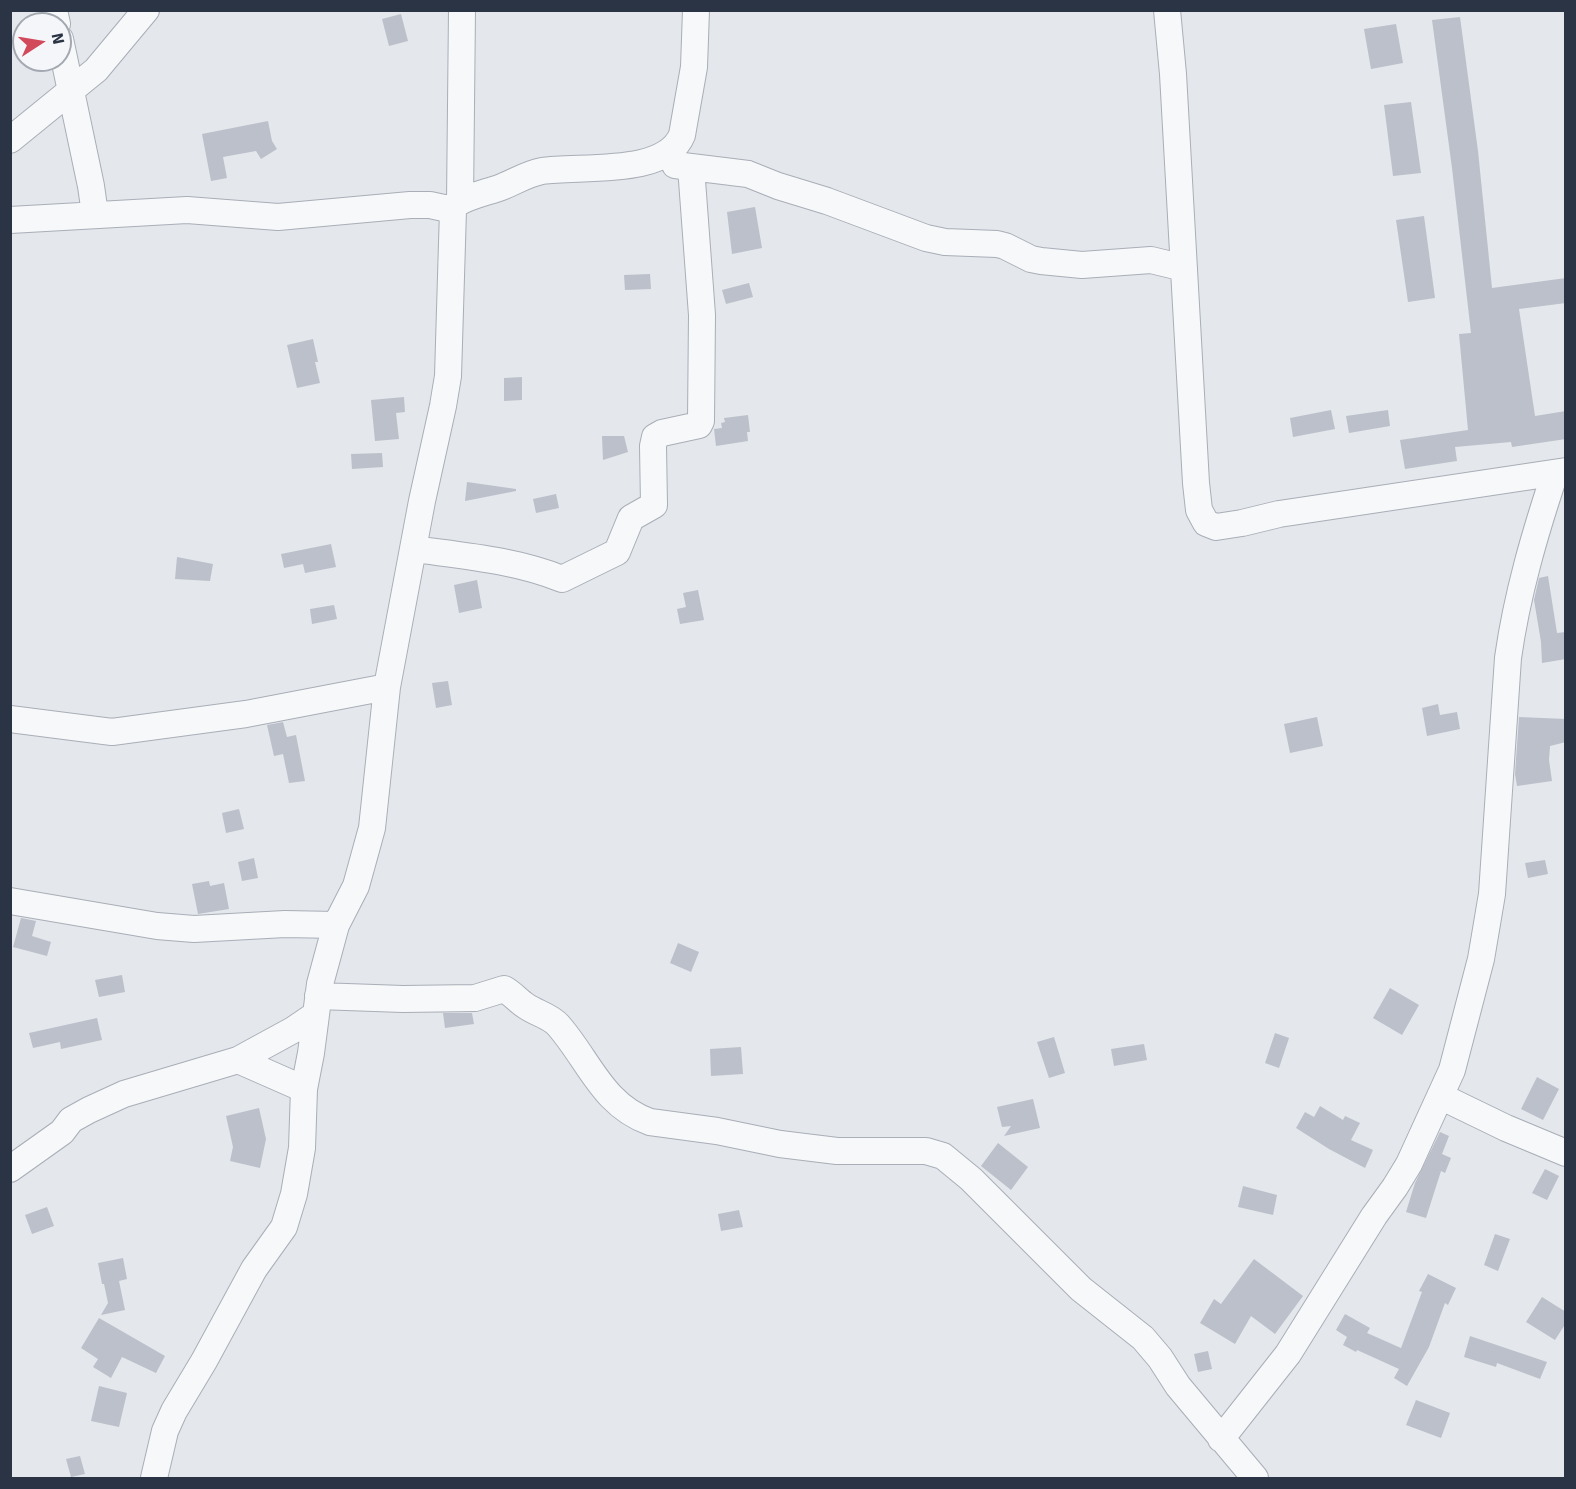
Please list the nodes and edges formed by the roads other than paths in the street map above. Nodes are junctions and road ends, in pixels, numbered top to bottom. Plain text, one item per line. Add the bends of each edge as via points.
1 (146, 10) edge
2 (462, 10) edge
3 (696, 10) edge
4 (1167, 10) edge
5 (67, 72) edge
6 (71, 91) junction
7 (10, 140) edge
8 (648, 162) junction
9 (692, 167) junction
10 (457, 206) junction
11 (95, 214) junction
12 (10, 220) edge
13 (1184, 268) junction
14 (1561, 472) edge
15 (414, 549) junction
16 (387, 687) junction
17 (10, 719) edge
18 (10, 901) edge
19 (336, 925) junction
20 (316, 1006) junction
21 (238, 1060) junction
22 (304, 1089) junction
23 (1440, 1096) junction
24 (1566, 1153) edge
25 (10, 1169) edge
26 (1221, 1439) junction
27 (154, 1479) edge
28 (1255, 1479) edge

1 - 6 street via 96,70
2 - 10 street
3 - 8 street via 694,67 682,135 667,154
4 - 13 street
5 - 6 street
6 - 7 street
6 - 11 street
8 - 9 street
8 - 10 street via 540,171
9 - 13 street via 748,174 945,242 997,244 1041,261 1094,265 1150,260
9 - 15 street via 702,315 701,421 699,425 655,437 654,504 631,518 617,552 562,579 495,561
10 - 11 street via 410,205 278,217 187,210
10 - 15 street via 448,376
11 - 12 street
13 - 14 street via 1196,483 1199,510 1206,523 1216,527
14 - 23 street via 1534,537 1512,627 1495,858 1485,938 1461,1041
15 - 16 street
16 - 17 street via 236,716 112,732
16 - 19 street via 372,828 356,886
18 - 19 street via 194,929
19 - 20 street
20 - 21 street via 293,1030
20 - 22 street
20 - 26 street via 475,998 506,989 529,1008 557,1023 606,1092 633,1116 780,1144 837,1151 926,1151 943,1156 971,1179 1080,1289 1143,1338
21 - 22 street
21 - 25 street via 124,1094 89,1110
22 - 27 street via 302,1148 284,1227 254,1269 177,1403 165,1431
23 - 24 street
23 - 26 street via 1395,1187 1288,1354
26 - 28 street

